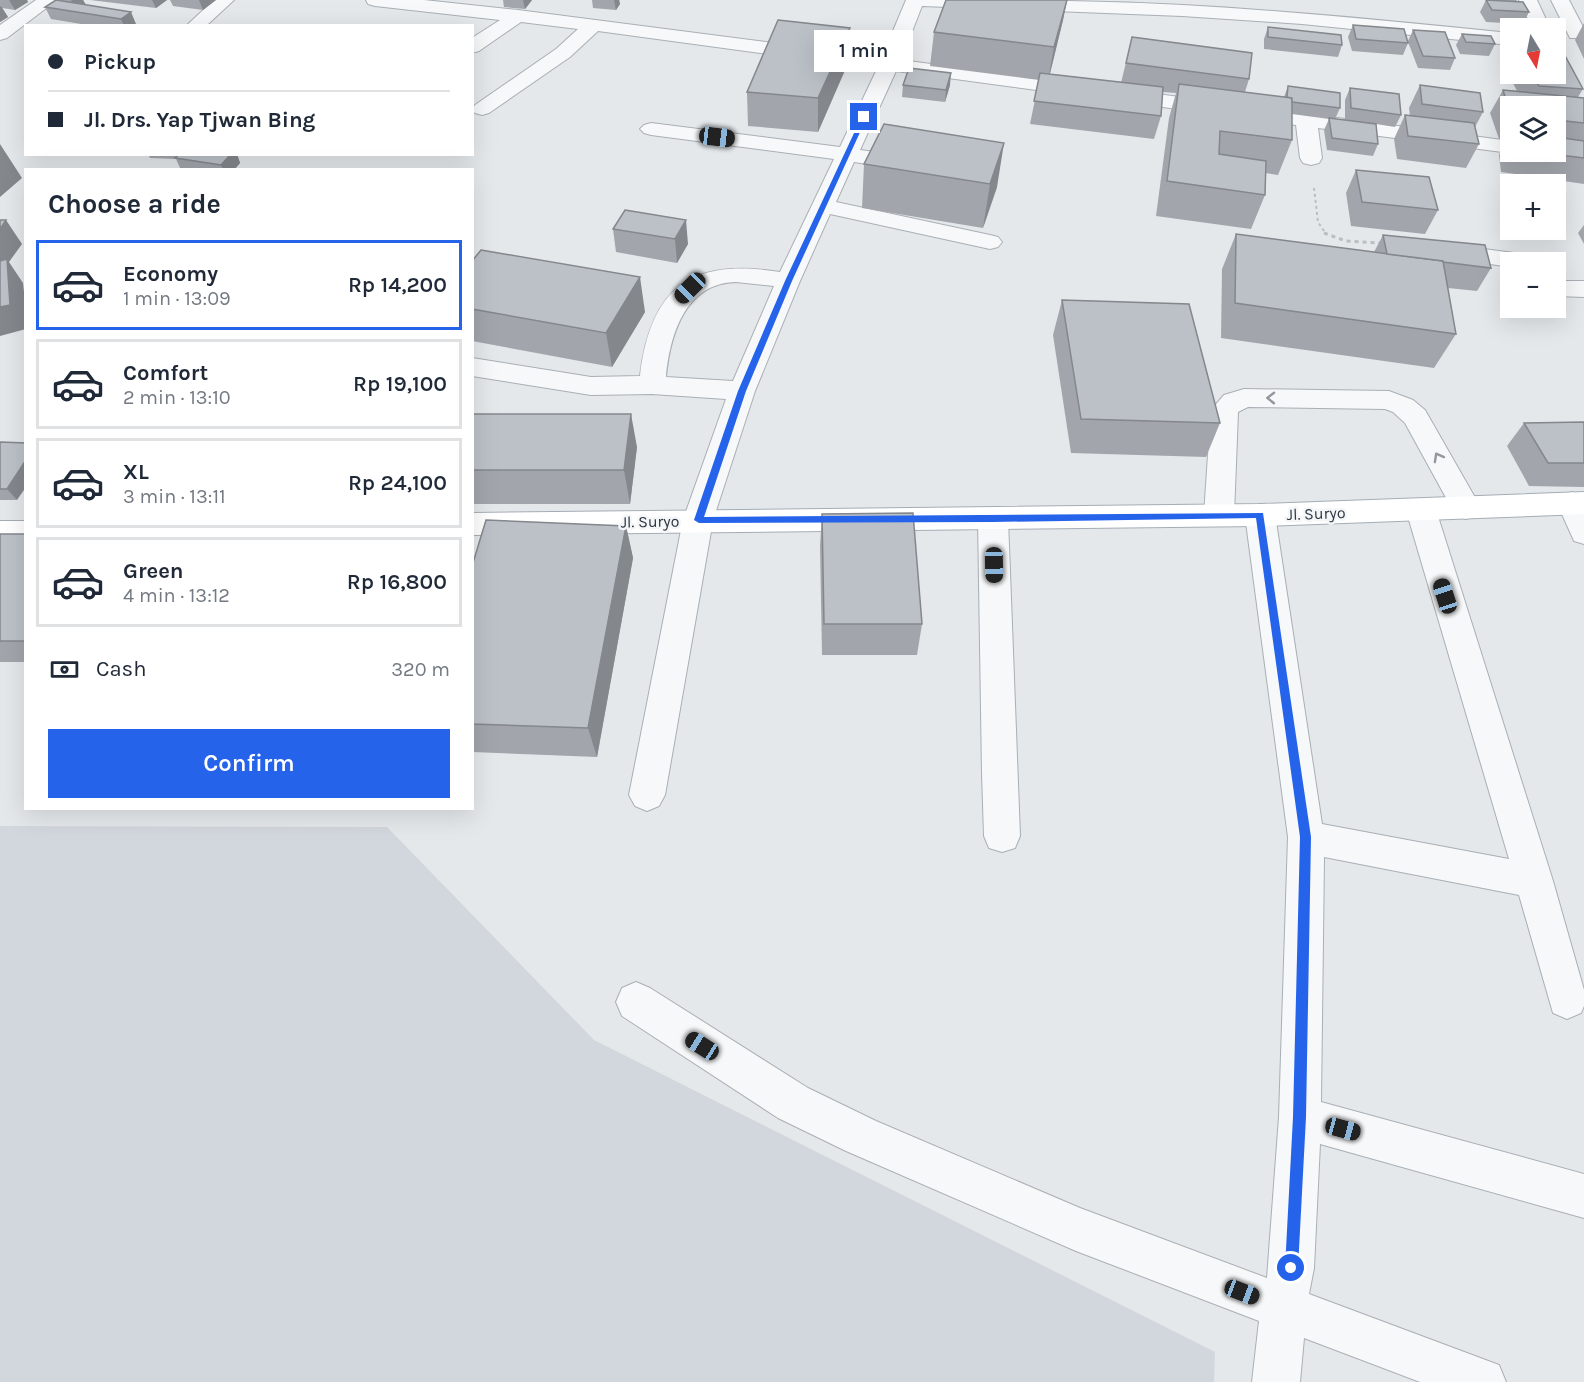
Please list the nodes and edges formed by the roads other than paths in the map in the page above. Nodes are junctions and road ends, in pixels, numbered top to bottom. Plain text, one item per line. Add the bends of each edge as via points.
1 (48, 0) edge
2 (225, 0) edge
3 (375, 0) edge
4 (915, 0) edge
5 (1528, 0) edge
6 (1560, 0) edge
7 (518, 16) junction
8 (1536, 18) edge
9 (196, 24) edge
10 (594, 25) junction
11 (0, 34) edge
12 (1577, 34) dead end
13 (1500, 38) edge
14 (474, 45) edge
15 (889, 64) junction
16 (482, 109) dead end
17 (1306, 120) junction
18 (651, 129) dead end
19 (1500, 146) edge
20 (847, 153) junction
21 (1311, 158) road end
22 (890, 160) edge
23 (823, 206) junction
24 (990, 242) dead end
25 (1380, 243) road end
26 (1500, 258) edge
27 (788, 281) junction
28 (1566, 289) edge
29 (1584, 289) edge
30 (474, 367) edge
31 (652, 385) junction
32 (742, 391) junction
33 (1578, 503) edge
34 (1466, 508) junction
35 (1421, 510) junction
36 (1219, 515) junction
37 (1260, 515) junction
38 (993, 519) junction
39 (699, 520) junction
40 (474, 524) edge
41 (0, 532) edge
42 (24, 532) edge
43 (1584, 533) edge
44 (647, 795) dead end
45 (1002, 836) dead end
46 (1306, 837) junction
47 (1534, 881) junction
48 (1567, 999) dead end
49 (636, 1002) dead end
50 (1300, 1117) junction
51 (1584, 1196) edge
52 (1280, 1344) edge
53 (1482, 1382) edge

1 - 11 street
2 - 9 street
3 - 7 street
4 - 13 street via 1182,10
4 - 15 street
5 - 8 street
6 - 12 street
7 - 10 street
7 - 14 street
10 - 15 street
10 - 16 street via 564,53
15 - 17 street
15 - 20 street
17 - 19 street
17 - 21 street
18 - 20 street
20 - 22 street
20 - 23 street
23 - 24 street
23 - 27 street
25 - 26 street
27 - 31 street via 727,275 690,288 677,301 658,340
27 - 32 street
28 - 29 street
30 - 31 street via 591,386
31 - 32 street
32 - 39 street
33 - 34 main road, Jl. Suryo
33 - 43 street
34 - 35 main road, Jl. Suryo
34 -> 36 street via 1415,417 1403,406 1389,400 1240,398 1225,410
35 - 37 main road, Jl. Suryo
35 - 47 street
36 - 37 main road, Jl. Suryo
36 - 38 main road, Jl. Suryo
37 - 46 street
38 - 39 main road, Jl. Suryo
38 - 45 street
39 - 40 main road, Jl. Suryo
39 - 44 street
41 - 42 main road
46 - 47 street
46 - 50 street
47 - 48 street
49 - 52 street via 793,1103 1076,1229
50 - 51 street
50 - 52 street via 1291,1268
52 - 53 street

